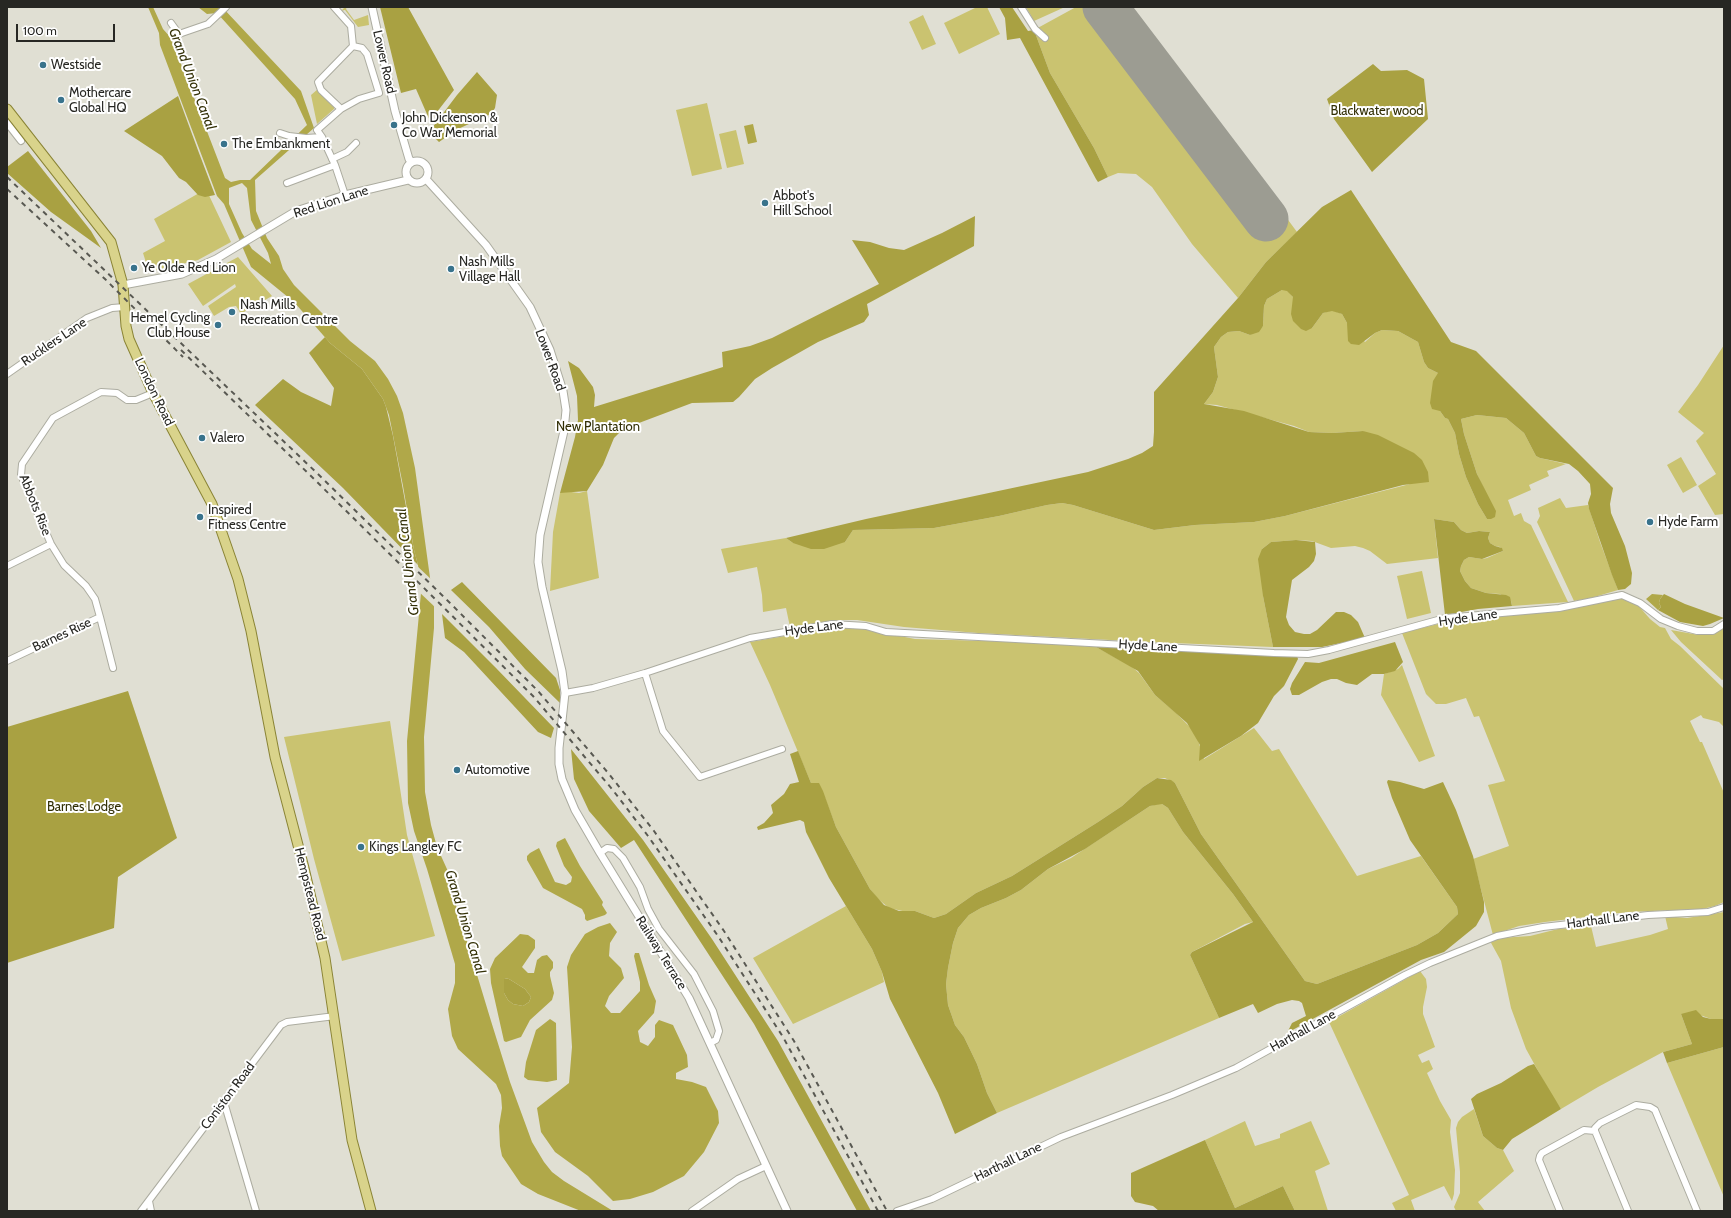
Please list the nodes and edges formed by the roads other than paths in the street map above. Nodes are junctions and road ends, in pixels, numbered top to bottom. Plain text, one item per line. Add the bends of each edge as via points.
1 (226, 7) edge
2 (334, 7) edge
3 (372, 7) edge
4 (1021, 7) edge
5 (171, 23) dead end
6 (1045, 38) dead end
7 (353, 46) junction
8 (7, 109) edge
9 (340, 109) junction
10 (7, 123) edge
11 (280, 133) dead end
12 (322, 137) junction
13 (21, 141) dead end
14 (356, 143) dead end
15 (332, 159) junction
16 (412, 162) junction
17 (335, 165) junction
18 (426, 179) junction
19 (408, 180) junction
20 (287, 184) dead end
21 (345, 195) junction
22 (123, 285) junction
23 (125, 307) junction
24 (7, 374) edge
25 (153, 393) junction
26 (51, 544) junction
27 (7, 566) edge
28 (238, 579) joint
29 (100, 617) junction
30 (1724, 624) edge
31 (7, 661) edge
32 (113, 668) dead end
33 (645, 673) junction
34 (565, 693) junction
35 (782, 749) dead end
36 (600, 854) junction
37 (1724, 908) edge
38 (334, 1016) junction
39 (710, 1043) junction
40 (224, 1102) junction
41 (1595, 1131) junction
42 (766, 1166) junction
43 (149, 1201) junction
44 (141, 1211) edge
45 (152, 1211) edge
46 (256, 1211) edge
47 (371, 1211) edge
48 (692, 1211) edge
49 (787, 1211) edge
50 (896, 1211) edge
51 (1560, 1211) edge
52 (1628, 1211) edge
53 (1697, 1211) edge

1 - 5 street via 208,24 179,34
2 - 7 street via 352,26
3 - 16 street, Lower Road via 395,111
4 - 6 street via 1035,29
7 - 9 street via 318,82 321,90
7 - 9 street via 362,48 367,54 379,93 359,99
8 - 22 main road, London Road via 111,242
9 - 12 street via 317,130
10 - 13 street
11 - 12 street via 306,138
12 - 15 street
14 - 15 street via 347,152
15 - 17 street
16 - 18 street via 419,161 426,165
16 - 19 street via 406,170
17 - 20 street
17 - 21 street
18 - 19 street via 419,184
18 - 34 street, Lower Road via 486,244 530,307 558,372 566,410 564,431 540,535 538,562
19 - 21 street, Red Lion Lane
21 - 22 street, Red Lion Lane via 296,211 216,259 182,274
22 - 23 main road, London Road
23 - 24 street, Rucklers Lane via 112,308 87,318
23 - 25 main road, London Road via 129,339
25 - 26 street, Abbots Rise via 136,400 127,400 117,393 101,392 53,418 22,464 21,474
25 - 28 main road, London Road via 212,504
26 - 27 street
26 - 29 street, Barnes Rise via 64,565 86,586 95,599
28 - 38 main road, Hempstead Road via 251,631 275,757 318,923
29 - 31 street, Barnes Rise
29 - 32 street
30 - 33 street, Hyde Lane via 1713,631 1697,631 1678,626 1661,619 1640,603 1622,595 1559,608 1445,618 1308,654 886,632 866,626 832,624 750,638
33 - 34 street, Hyde Lane
33 - 35 street via 663,731 700,777
34 - 36 street, Railway Terrace via 559,748 562,779 575,810
36 - 39 street, Railway Terrace via 689,998
36 - 39 street via 607,848 614,849 623,858 640,887 659,929 697,978 712,1011 718,1032 716,1040
37 - 50 street, Harthall Lane via 1708,912 1648,915 1543,927 1497,936 1405,975 1242,1065 1172,1095 1061,1137 932,1199
38 - 40 street, Coniston Road via 281,1025
38 - 47 main road, Hempstead Road via 352,1140
39 - 42 street, Railway Terrace
40 - 43 street, Coniston Road
40 - 46 street
41 - 51 street via 1584,1130 1542,1154 1539,1160
41 - 52 street
41 - 53 street via 1600,1122 1631,1107 1644,1106 1655,1110
42 - 48 street via 738,1179
42 - 49 street, Railway Terrace
43 - 44 street, Coniston Road
43 - 45 street

